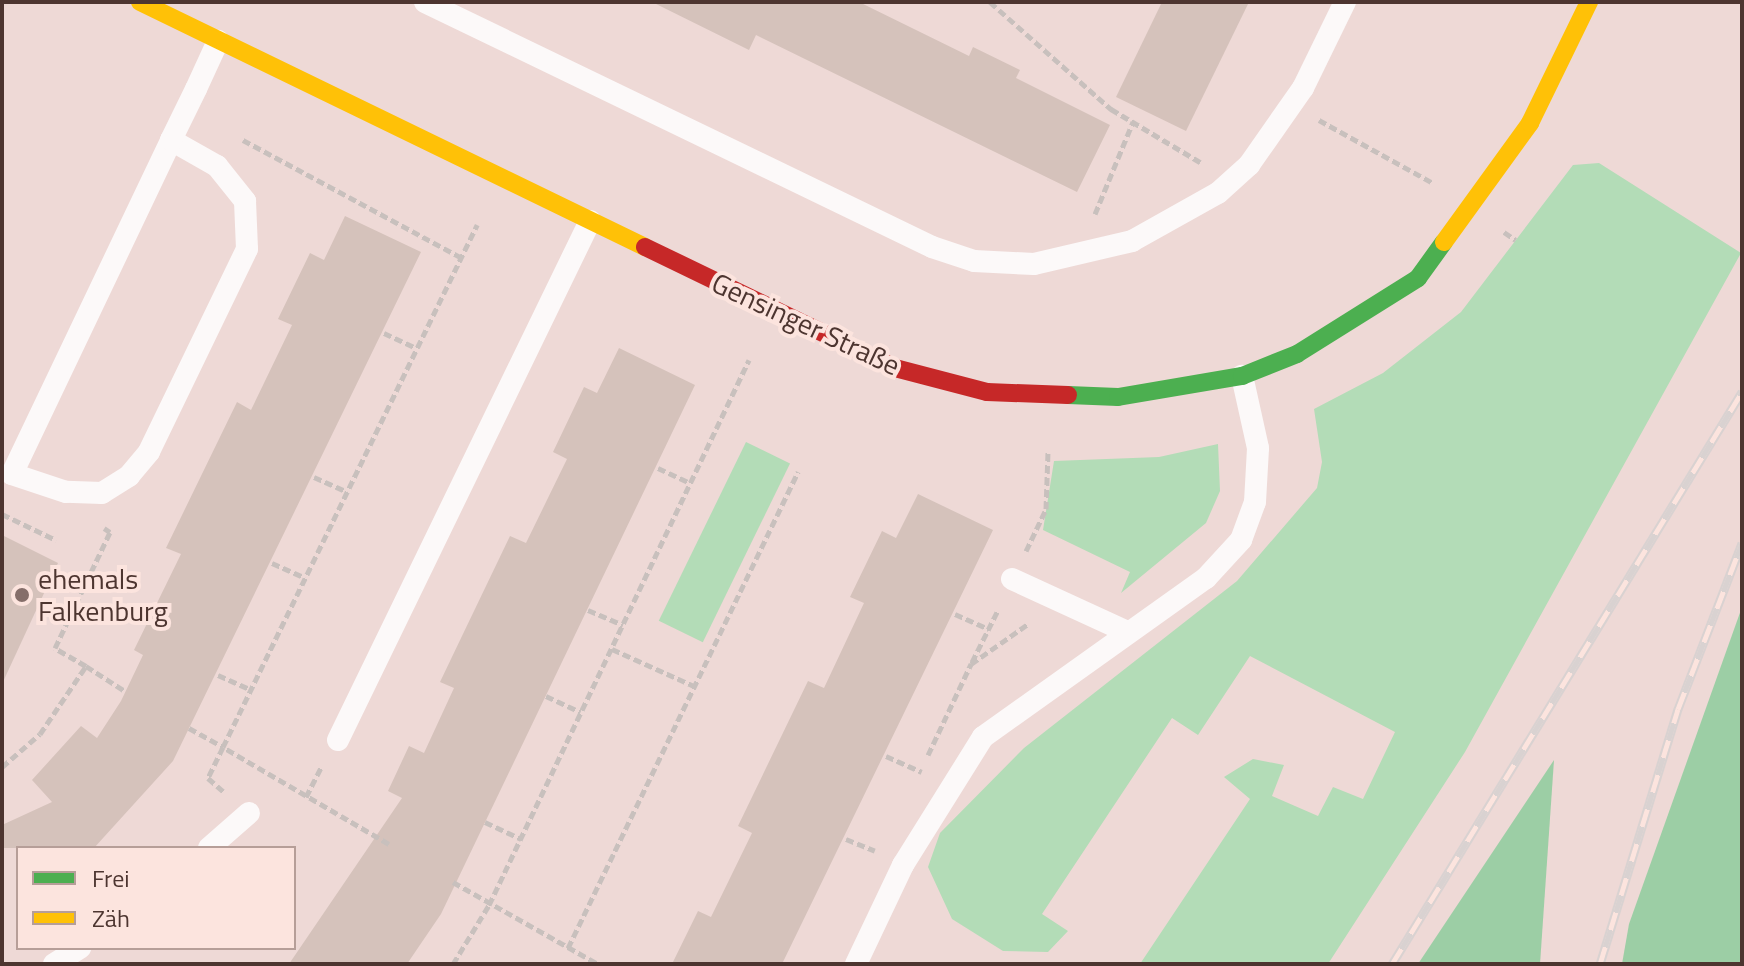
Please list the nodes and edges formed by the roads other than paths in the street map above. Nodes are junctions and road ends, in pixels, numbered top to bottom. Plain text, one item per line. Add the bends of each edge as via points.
1 (140, 2) edge
2 (425, 2) edge
3 (1345, 2) edge
4 (1589, 2) edge
5 (218, 41) junction
6 (171, 140) junction
7 (590, 221) junction
8 (1242, 376) junction
9 (1012, 579) dead end
10 (1127, 632) junction
11 (338, 740) dead end
12 (249, 813) road end
13 (211, 846) edge
14 (77, 950) edge
15 (54, 964) edge
16 (856, 964) edge

1 - 5 street, Gensinger Straße
2 - 3 lane via 974,261 1034,264 1132,241 1218,193 1249,165 1292,104
4 - 8 street, Gensinger Straße via 1530,123 1418,278 1369,314
5 - 6 lane
5 - 7 street, Gensinger Straße
6 - 6 lane via 38,418 12,474 90,493 129,476 149,452 247,249 245,201 217,166
7 - 8 street, Gensinger Straße via 895,368 987,392 1118,397
7 - 11 lane
8 - 10 lane via 1258,448 1255,502 1241,540 1206,578
9 - 10 lane
10 - 16 lane via 983,737 946,788
12 - 13 lane
14 - 15 lane

